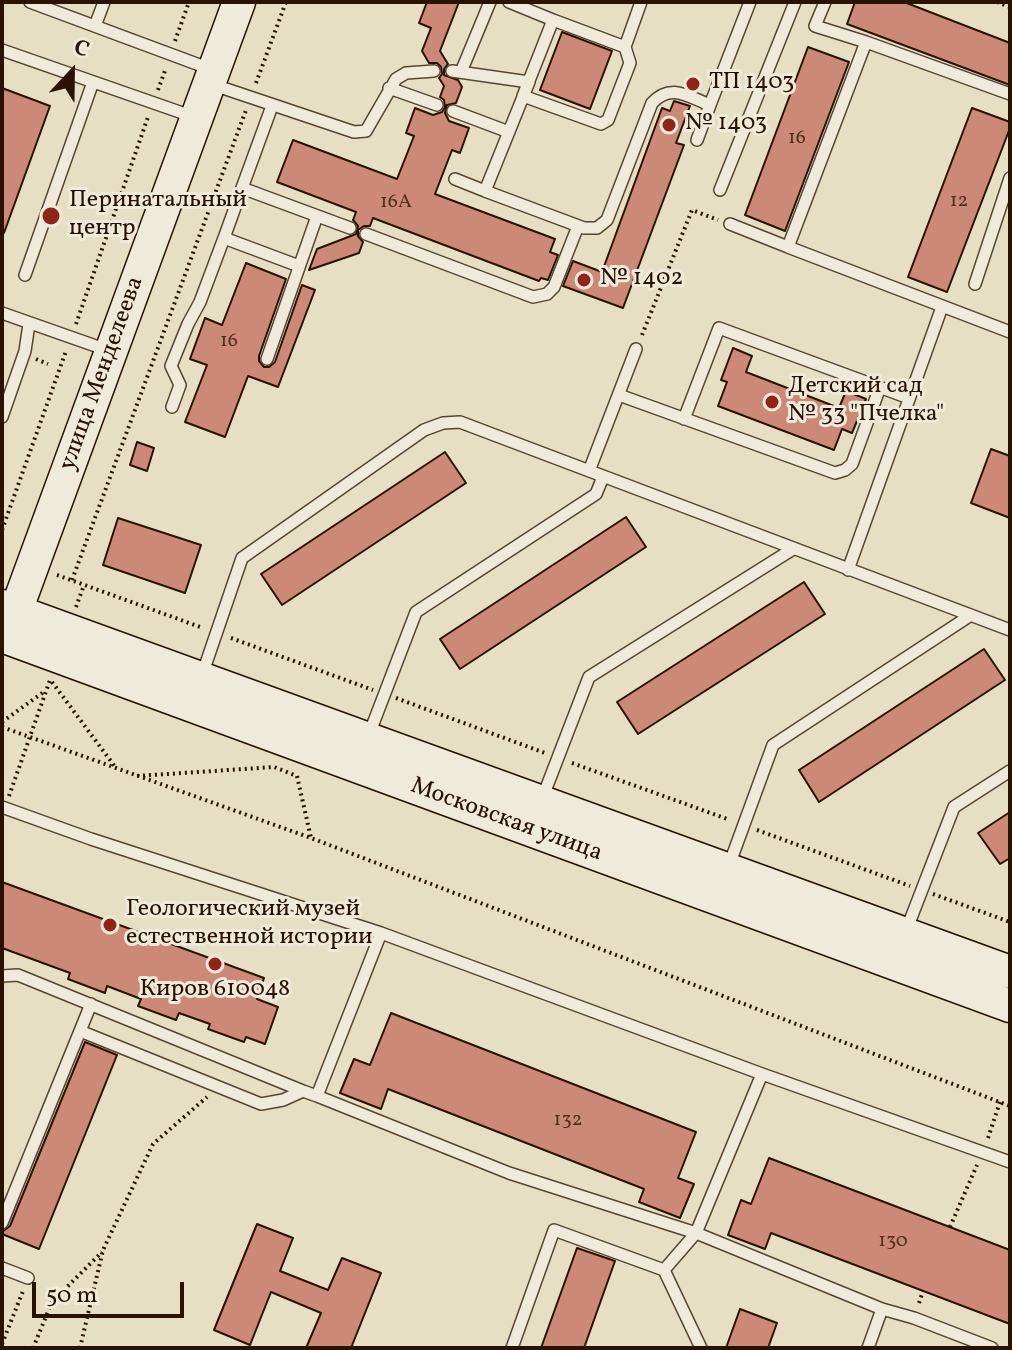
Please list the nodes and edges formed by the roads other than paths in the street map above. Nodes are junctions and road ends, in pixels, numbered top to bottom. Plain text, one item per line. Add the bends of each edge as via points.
1 (30, 2) edge
2 (104, 2) edge
3 (239, 2) edge
4 (490, 2) edge
5 (509, 2) edge
6 (641, 2) edge
7 (750, 2) edge
8 (795, 2) edge
9 (825, 2) edge
10 (553, 20) junction
11 (95, 26) junction
12 (866, 42) junction
13 (625, 47) junction
14 (2, 50) edge
15 (434, 71) dead end
16 (212, 77) junction
17 (93, 82) junction
18 (529, 82) junction
19 (389, 88) junction
20 (1010, 94) edge
21 (523, 96) junction
22 (437, 105) dead end
23 (710, 105) junction
24 (272, 106) junction
25 (453, 111) dead end
26 (196, 118) junction
27 (509, 132) junction
28 (697, 140) dead end
29 (1010, 178) edge
30 (455, 179) dead end
31 (242, 188) junction
32 (720, 190) dead end
33 (485, 191) junction
34 (317, 216) junction
35 (730, 224) road end
36 (578, 226) junction
37 (350, 228) dead end
38 (366, 234) dead end
39 (224, 238) junction
40 (788, 247) junction
41 (299, 266) junction
42 (25, 275) dead end
43 (975, 284) dead end
44 (942, 307) junction
45 (2, 313) edge
46 (29, 324) junction
47 (1010, 332) edge
48 (636, 349) road end
49 (111, 351) junction
50 (267, 359) dead end
51 (880, 387) junction
52 (619, 395) junction
53 (909, 398) junction
54 (172, 407) dead end
55 (2, 417) edge
56 (684, 419) junction
57 (589, 471) junction
58 (603, 477) junction
59 (793, 549) junction
60 (848, 570) junction
61 (971, 615) junction
62 (6, 623) edge
63 (1010, 630) edge
64 (201, 678) junction
65 (368, 739) junction
66 (1010, 771) edge
67 (541, 802) junction
68 (4, 807) edge
69 (727, 870) junction
70 (381, 933) junction
71 (905, 934) junction
72 (1010, 972) edge
73 (2, 976) edge
74 (91, 1004) junction
75 (1010, 1006) edge
76 (80, 1031) junction
77 (762, 1074) junction
78 (303, 1091) junction
79 (317, 1096) junction
80 (1010, 1162) edge
81 (2, 1223) edge
82 (696, 1233) junction
83 (2, 1268) edge
84 (664, 1270) junction
85 (28, 1278) road end
86 (882, 1309) junction
87 (512, 1348) edge
88 (701, 1348) edge
89 (868, 1348) edge
90 (992, 1348) edge

1 - 11 lane
2 - 11 lane
3 - 16 main road, улица Менделеева
4 - 18 lane via 457,72
5 - 10 lane
6 - 13 lane
7 - 23 lane
8 - 32 lane
9 - 12 lane via 815,26
10 - 13 lane
10 - 18 lane
11 - 16 lane via 171,54
12 - 20 lane
12 - 40 lane
13 - 21 lane via 630,63 608,120 601,124
14 - 17 lane
15 - 19 lane via 406,73
16 - 24 lane
16 - 26 main road, улица Менделеева
17 - 26 lane
17 - 42 lane
18 - 21 lane
19 - 22 lane
19 - 24 lane via 366,131 354,132
21 - 27 lane
23 - 28 lane
23 - 36 lane via 672,91 661,94 652,103 607,220 597,228
24 - 31 lane
25 - 27 lane
26 - 49 main road, улица Менделеева
27 - 33 lane
29 - 43 lane
30 - 33 lane
31 - 34 lane
31 - 39 lane
33 - 36 lane
34 - 37 lane
34 - 41 lane
35 - 40 lane
36 - 38 lane via 554,287 533,297
39 - 41 lane
39 - 54 lane via 171,366 180,385
40 - 44 lane
41 - 50 lane
44 - 47 lane
44 - 53 lane
45 - 46 lane
46 - 49 lane
46 - 55 lane
48 - 52 lane
49 - 62 main road, улица Менделеева
51 - 53 lane
51 - 56 lane via 852,464 835,473
51 - 56 lane via 719,328
52 - 56 lane
52 - 57 lane
53 - 60 lane
57 - 58 lane
57 - 64 lane via 460,422 424,430 242,558
58 - 59 lane
58 - 65 lane via 596,494 416,612
59 - 60 lane
59 - 67 lane via 589,677
60 - 61 lane
61 - 63 lane
61 - 69 lane via 773,745
62 - 64 main road, Московская улица
62 - 75 main road, Московская улица
64 - 65 main road, Московская улица
65 - 67 main road, Московская улица
66 - 71 lane via 954,807
67 - 69 main road, Московская улица
68 - 70 lane
69 - 71 main road, Московская улица
70 - 77 lane
70 - 79 lane
71 - 72 main road, Московская улица
73 - 74 lane via 18,975
74 - 76 lane
74 - 78 lane
76 - 78 lane via 261,1104
76 - 81 lane
77 - 80 lane
77 - 82 lane
78 - 79 lane
79 - 82 lane via 509,1173
82 - 84 lane
82 - 86 lane
83 - 85 lane
84 - 87 lane via 554,1230
84 - 88 lane
86 - 89 lane
86 - 90 lane

